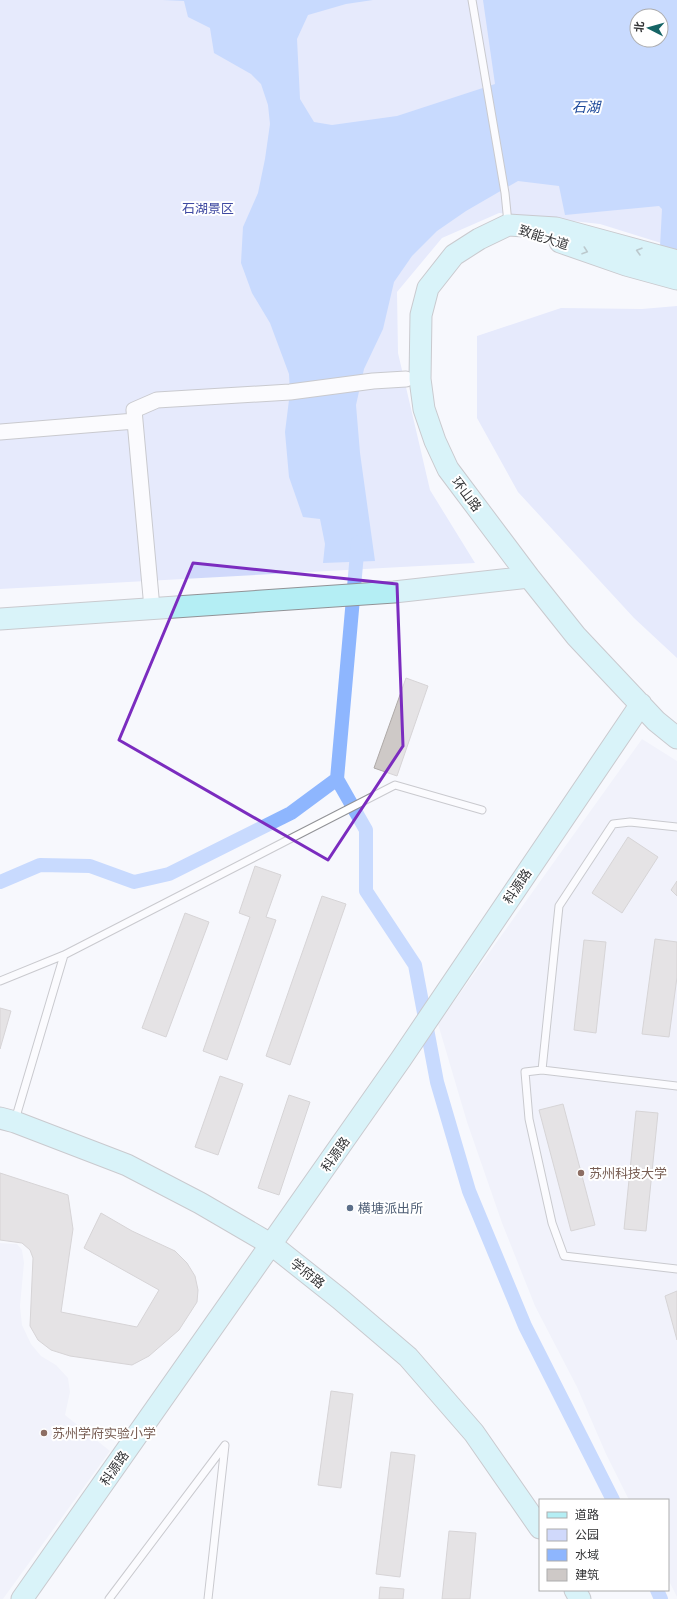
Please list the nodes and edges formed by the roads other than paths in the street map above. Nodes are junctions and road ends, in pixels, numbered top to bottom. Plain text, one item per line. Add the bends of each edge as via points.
1 (472, 0) edge
2 (508, 225) junction
3 (677, 261) edge
4 (677, 279) edge
5 (406, 379) dead end
6 (135, 422) junction
7 (0, 432) edge
8 (529, 578) junction
9 (152, 608) junction
10 (0, 619) edge
11 (641, 704) junction
12 (677, 738) edge
13 (482, 810) dead end
14 (677, 827) edge
15 (64, 955) junction
16 (0, 981) edge
17 (542, 1070) junction
18 (677, 1086) edge
19 (7, 1120) edge
20 (272, 1245) junction
21 (677, 1269) edge
22 (539, 1527) edge
23 (22, 1599) edge
24 (109, 1599) edge
25 (208, 1599) edge

1 - 2 lane via 505,193
3 -> 2 street, 致能大道 via 556,228
2 -> 4 street, 致能大道 via 626,265
2 - 8 street, 环山路 via 478,239 454,255 428,288 421,314 420,379 424,409 448,469
5 - 6 street via 290,392 157,400 134,410
6 - 7 street
6 - 9 street
8 - 9 street via 394,592
8 - 11 street, 环山路 via 576,636
9 - 10 street
11 - 12 street, 环山路 via 656,721
11 - 20 street, 科源路
13 - 15 lane via 395,786
14 - 17 lane via 630,822 613,824 559,906
15 - 16 lane
15 - 19 lane
17 - 18 lane
17 - 21 lane via 525,1072 529,1119 552,1223 564,1256
19 - 20 street, 学府路 via 127,1165
20 - 22 street, 学府路 via 408,1357 474,1433
20 - 23 street, 科源路
24 - 25 lane via 225,1445

